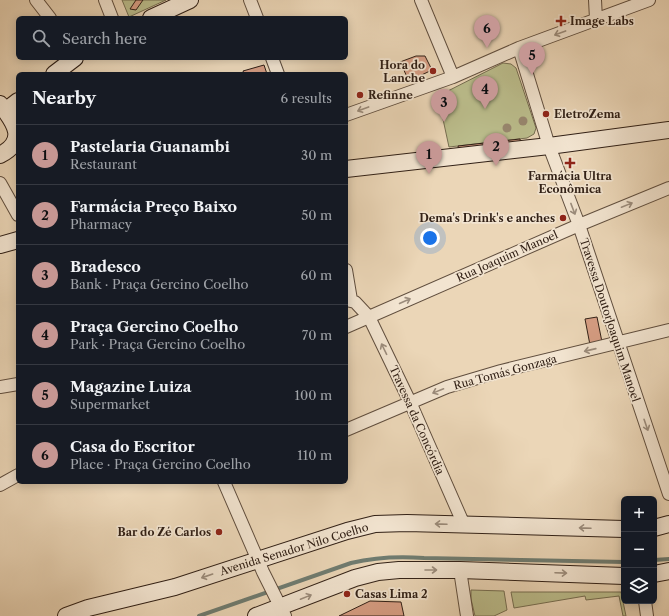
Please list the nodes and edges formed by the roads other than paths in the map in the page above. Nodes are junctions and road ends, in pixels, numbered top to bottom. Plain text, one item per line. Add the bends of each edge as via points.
1 (36, 0) edge
2 (105, 0) edge
3 (190, 0) edge
4 (250, 0) edge
5 (421, 0) edge
6 (595, 0) edge
7 (649, 0) edge
8 (48, 16) edge
9 (111, 16) edge
10 (155, 16) edge
11 (256, 16) edge
12 (596, 19) junction
13 (519, 48) junction
14 (72, 60) edge
15 (273, 60) edge
16 (57, 72) edge
17 (277, 72) edge
18 (453, 77) junction
19 (8, 105) edge
20 (348, 114) edge
21 (16, 127) edge
22 (669, 130) edge
23 (16, 140) edge
24 (549, 146) junction
25 (0, 155) edge
26 (348, 169) edge
27 (0, 183) edge
28 (669, 188) edge
29 (16, 211) edge
30 (579, 225) junction
31 (16, 241) edge
32 (0, 245) edge
33 (348, 300) edge
34 (369, 317) junction
35 (348, 327) edge
36 (669, 330) edge
37 (618, 343) junction
38 (16, 384) edge
39 (0, 387) edge
40 (410, 402) junction
41 (348, 429) edge
42 (16, 476) edge
43 (226, 484) edge
44 (0, 485) edge
45 (669, 494) edge
46 (669, 524) edge
47 (464, 525) junction
48 (657, 527) edge
49 (621, 529) edge
50 (260, 565) junction
51 (460, 570) junction
52 (669, 571) edge
53 (657, 573) edge
54 (621, 576) edge
55 (645, 604) edge
56 (281, 607) edge
57 (66, 616) edge
58 (256, 616) edge
59 (467, 616) edge
60 (647, 616) edge

1 - 8 street
2 - 9 street
3 - 10 main road
4 - 11 street
5 - 18 street
6 - 12 street
7 - 12 street
12 -> 13 street
13 - 18 street
13 - 24 street, Travessa DoutorJoaquim Manoel
14 - 16 main road
15 - 17 street
18 -> 20 street
19 - 21 main road
22 - 24 main road
23 - 25 main road via 13,147
24 - 26 main road
24 -> 30 street, Travessa DoutorJoaquim Manoel
27 - 29 street
30 -> 28 street, Rua Joaquim Manoel
34 -> 30 street, Rua Joaquim Manoel
30 - 37 street, Travessa DoutorJoaquim Manoel
31 - 32 main road
33 - 34 street, Travessa da Concórdia via 360,306
34 - 35 street, Rua Joaquim Manoel
40 -> 34 street, Travessa da Concórdia
36 - 37 street, Rua Tomás Gonzaga
37 -> 40 street, Rua Tomás Gonzaga via 501,370
37 -> 45 street, Travessa DoutorJoaquim Manoel
38 - 39 street
40 - 41 street, Rua Tomás Gonzaga
40 - 47 street, Travessa da Concórdia
42 - 44 street
43 - 50 street
46 - 48 main road
49 -> 47 main road, Avenida Senador Nilo Coelho
47 -> 50 main road, Avenida Senador Nilo Coelho via 375,524 347,531
50 - 56 street
50 -> 57 main road, Avenida Senador Nilo Coelho via 88,608
51 -> 54 main road
56 -> 51 main road via 355,578 378,572
51 - 59 street
52 - 53 main road
55 - 60 street
56 - 58 main road

